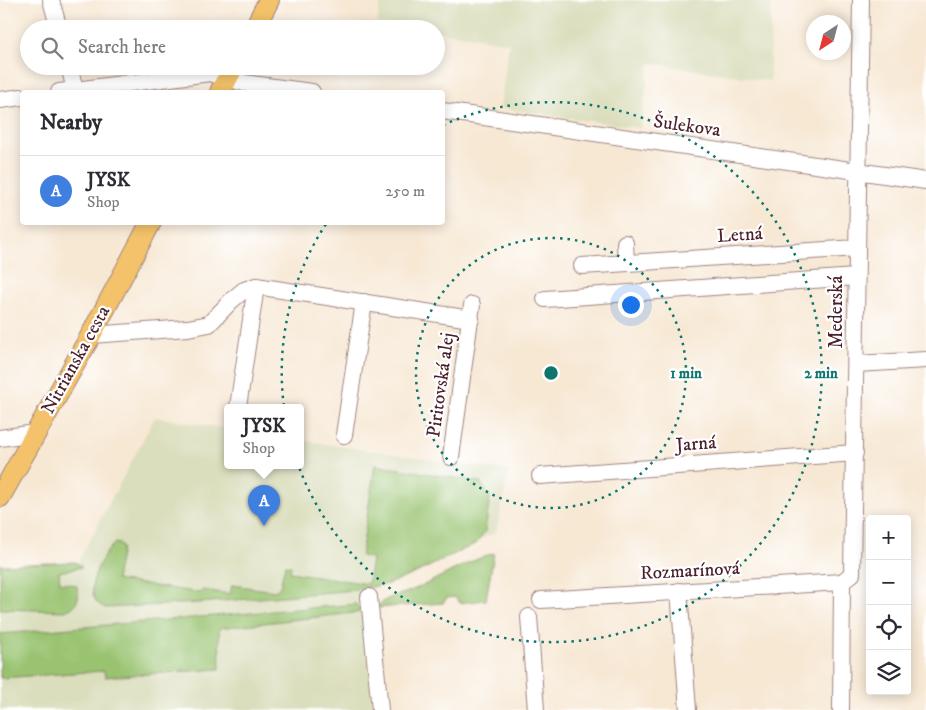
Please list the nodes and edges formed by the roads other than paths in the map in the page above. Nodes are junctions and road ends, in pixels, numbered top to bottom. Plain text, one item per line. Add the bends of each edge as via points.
1 (51, 0) edge
2 (269, 0) edge
3 (861, 0) edge
4 (57, 20) edge
5 (259, 20) edge
6 (68, 75) edge
7 (194, 75) edge
8 (227, 79) edge
9 (67, 90) edge
10 (75, 90) edge
11 (299, 90) edge
12 (20, 97) edge
13 (0, 100) edge
14 (445, 111) edge
15 (858, 171) junction
16 (926, 181) edge
17 (149, 225) edge
18 (625, 243) dead end
19 (857, 248) junction
20 (626, 263) junction
21 (582, 266) dead end
22 (856, 277) junction
23 (256, 286) junction
24 (545, 299) dead end
25 (364, 302) junction
26 (227, 305) junction
27 (252, 315) junction
28 (91, 335) junction
29 (926, 360) edge
30 (856, 364) junction
31 (238, 404) edge
32 (35, 434) junction
33 (344, 435) dead end
34 (0, 438) edge
35 (855, 453) junction
36 (451, 456) dead end
37 (540, 476) dead end
38 (0, 496) edge
39 (842, 582) junction
40 (679, 591) junction
41 (370, 597) dead end
42 (540, 600) dead end
43 (529, 617) dead end
44 (380, 710) edge
45 (536, 710) edge
46 (688, 710) edge
47 (841, 710) edge

1 - 4 street
2 - 5 main road
3 - 15 street, Mederská
6 - 9 street
7 - 10 street
8 - 11 street
12 - 13 street
14 - 15 street, Šulekova
15 - 16 street, Šulekova
15 - 19 street, Mederská
17 - 28 main road, Nitrianska cesta
18 - 20 street
19 - 20 street, Letná
19 - 22 street, Mederská
20 - 21 street, Letná
22 - 24 street
22 - 30 street, Mederská
23 - 25 street, Piritovská alej
23 - 26 street via 244,290
23 - 27 street
25 - 33 street
25 - 36 street, Piritovská alej via 472,312
26 - 27 street via 240,304
26 - 28 street via 209,324
27 - 31 street
28 - 32 main road, Nitrianska cesta
29 - 30 street
30 - 35 street, Mederská
32 - 34 street
32 - 38 main road, Nitrianska cesta
35 - 37 street, Jarná
35 - 39 street, Mederská via 852,574
39 - 40 street, Rozmarínová
39 - 47 street, Mederská
40 - 42 street, Rozmarínová
40 - 46 street
41 - 44 street
43 - 45 street

